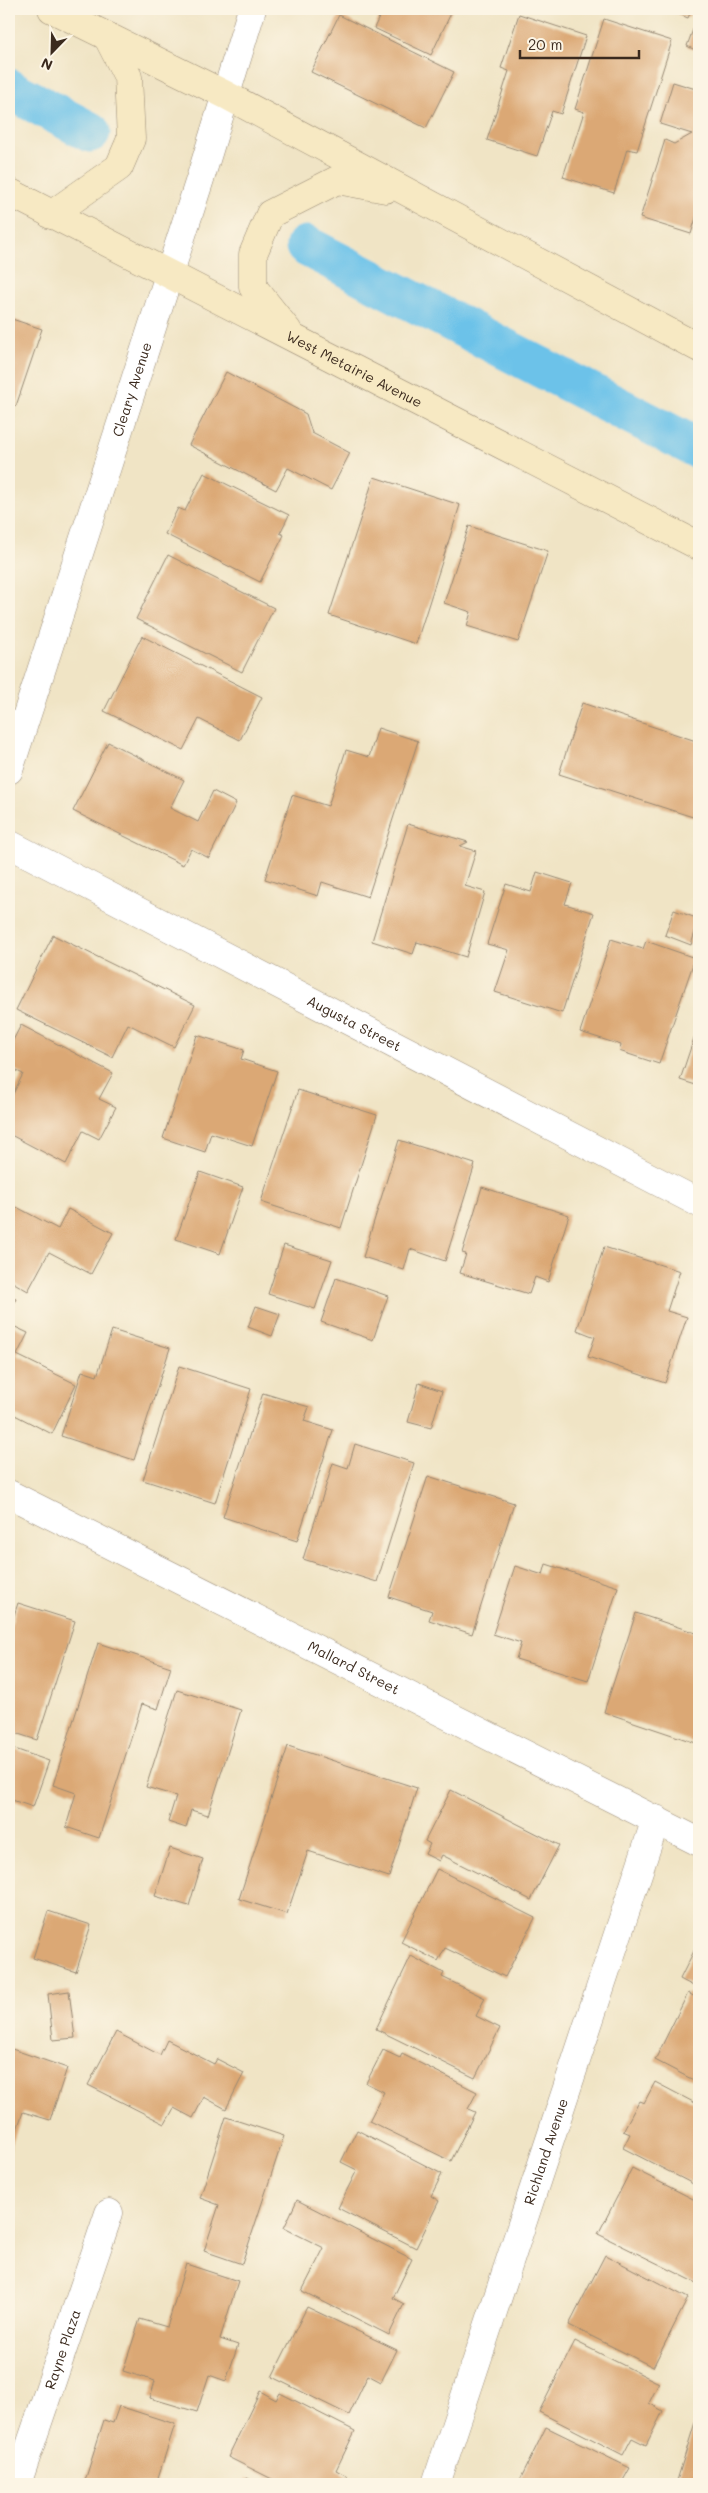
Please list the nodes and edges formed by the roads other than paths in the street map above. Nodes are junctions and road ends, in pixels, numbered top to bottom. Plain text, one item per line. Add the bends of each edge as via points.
1 (52, 9) edge
2 (252, 9) edge
3 (108, 36) junction
4 (226, 95) junction
5 (9, 192) edge
6 (412, 194) junction
7 (51, 214) junction
8 (168, 274) junction
9 (293, 338) junction
10 (699, 348) edge
11 (699, 546) edge
12 (9, 770) edge
13 (9, 844) edge
14 (699, 1203) edge
15 (9, 1494) edge
16 (656, 1819) junction
17 (699, 1842) edge
18 (109, 2213) dead end
19 (16, 2484) edge
20 (436, 2484) edge

1 - 3 main road
2 - 4 street, Cleary Avenue
3 - 4 main road
3 - 7 main road via 128,77 130,140 119,167
4 - 6 main road
4 - 8 street, Cleary Avenue
5 - 7 main road, West Metairie Avenue
6 - 9 main road via 337,180 270,214 253,254 253,287
6 - 10 main road
7 - 8 main road, West Metairie Avenue
8 - 9 main road, West Metairie Avenue
8 - 12 street, Cleary Avenue
9 - 11 main road, West Metairie Avenue
13 - 14 street, Augusta Street
15 - 16 street, Mallard Street
16 - 17 street, Mallard Street
16 - 20 street, Richland Avenue
18 - 19 street, Rayne Plaza

